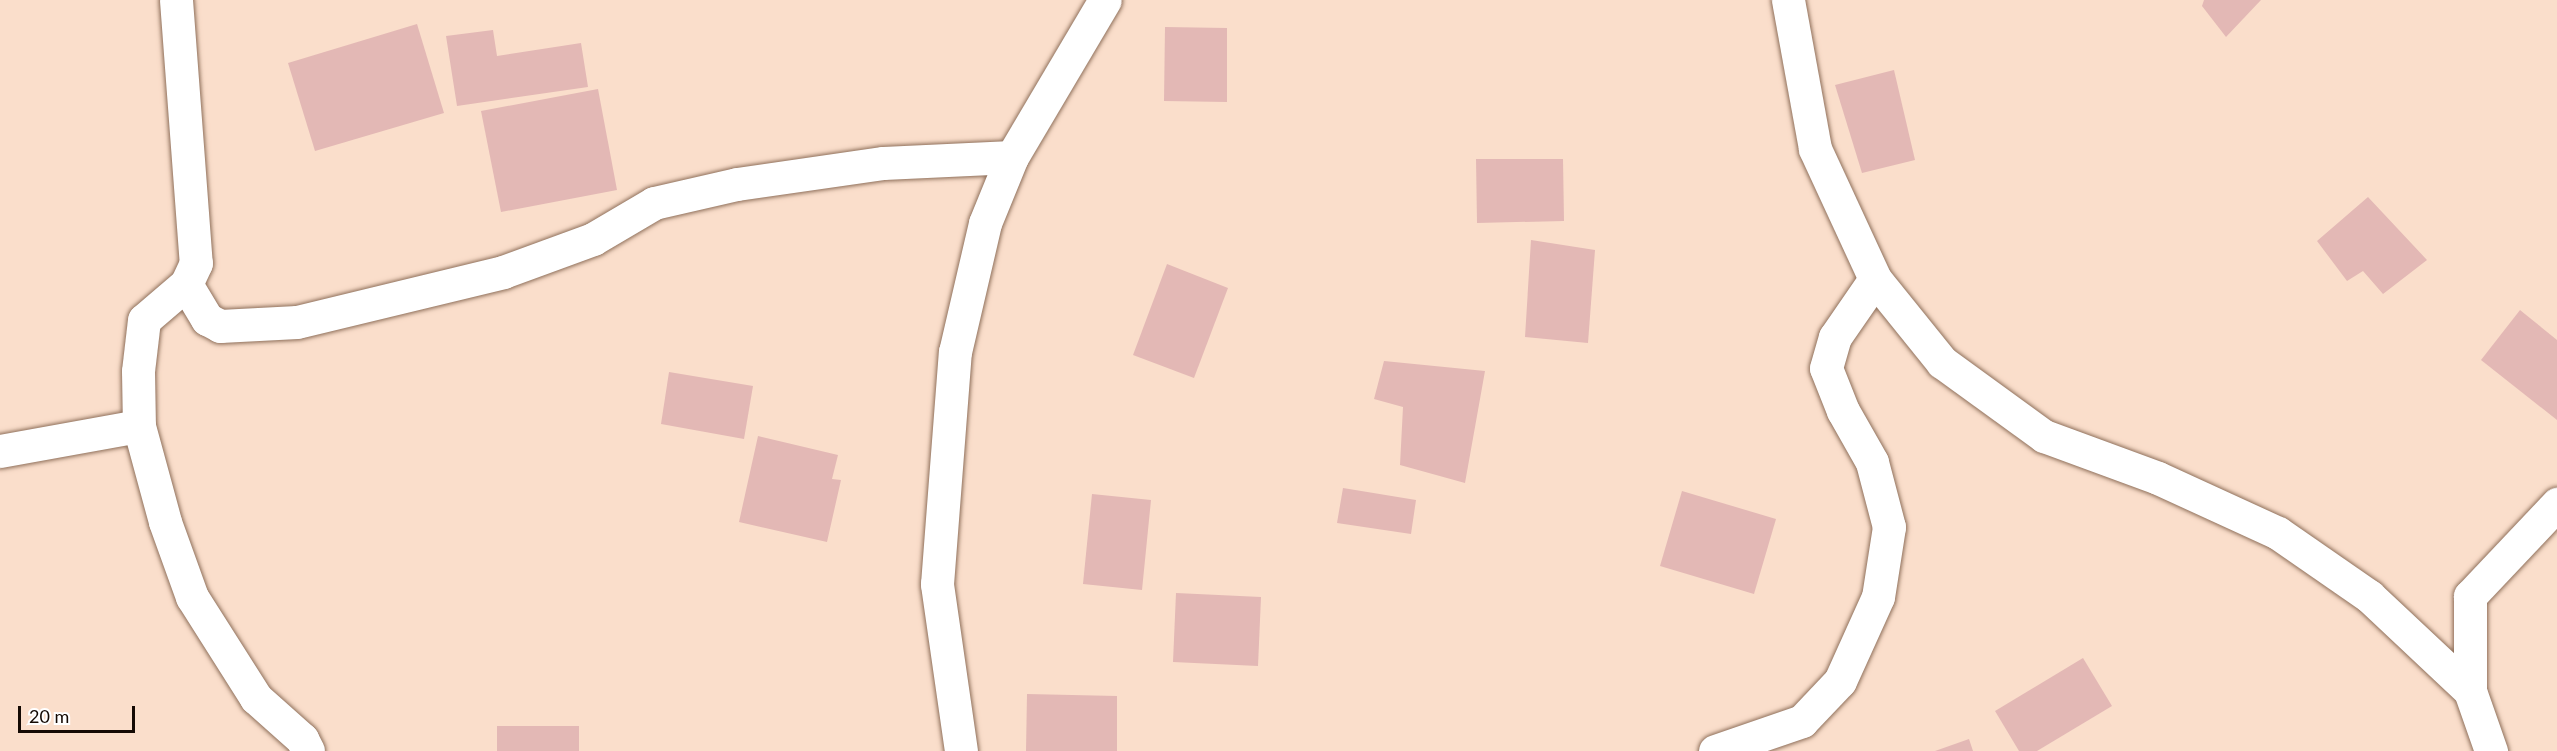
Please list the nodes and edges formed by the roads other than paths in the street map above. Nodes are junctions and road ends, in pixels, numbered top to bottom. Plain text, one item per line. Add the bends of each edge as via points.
1 (176, 0) edge
2 (1105, 0) edge
3 (1788, 0) edge
4 (1012, 157) junction
5 (1875, 279) junction
6 (186, 284) junction
7 (139, 426) junction
8 (0, 451) edge
9 (2557, 504) edge
10 (2470, 691) junction
11 (309, 751) edge
12 (961, 751) edge
13 (1715, 751) edge
14 (2491, 751) edge

1 - 6 street via 196,263
2 - 4 street
3 - 5 street via 1815,149
4 - 6 street via 883,162 737,184 654,203 593,239 503,272 297,322 220,326 207,319
4 - 12 street via 985,223 955,352 937,584
5 - 10 street via 1942,362 2044,436 2158,478 2278,533 2369,596
5 - 13 street via 1835,337 1826,368 1843,411 1872,462 1889,527 1878,597 1840,681 1802,721
6 - 7 street via 144,320 138,371
7 - 8 street
7 - 11 street via 165,522 192,597 256,698
9 - 10 street via 2470,596
10 - 14 street

